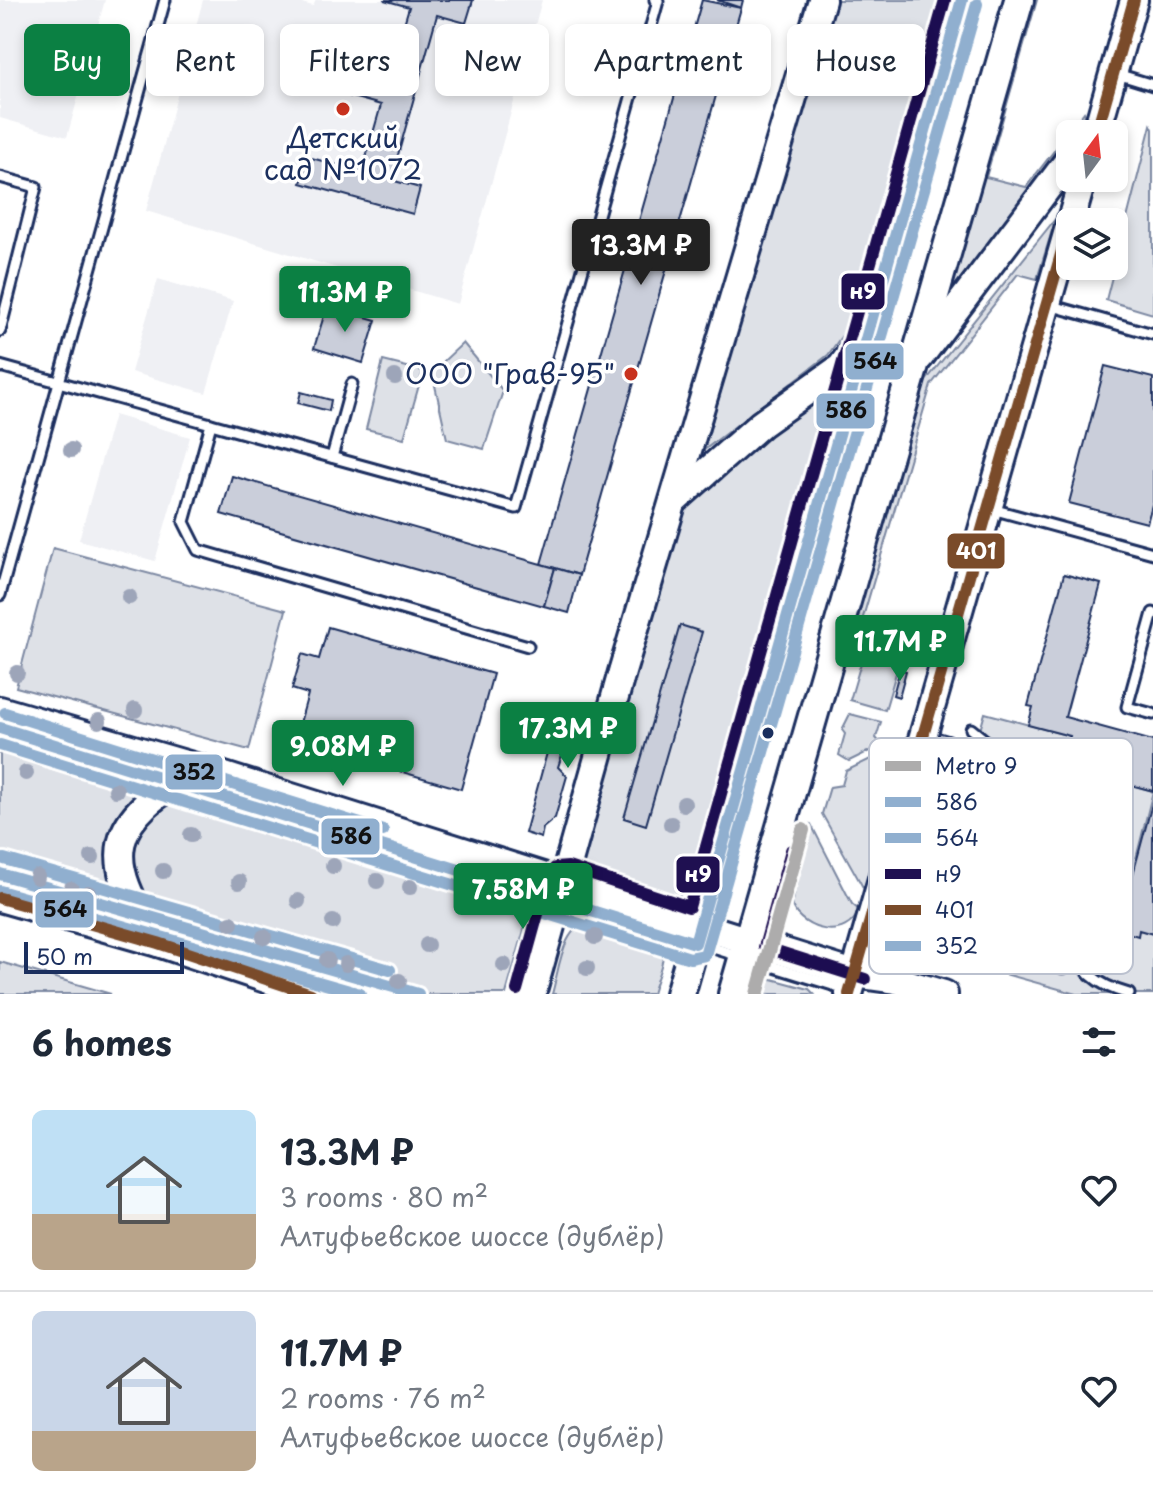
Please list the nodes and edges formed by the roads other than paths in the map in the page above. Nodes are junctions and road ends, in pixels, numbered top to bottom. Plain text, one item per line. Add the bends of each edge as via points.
1 (165, 0) edge
2 (655, 0) edge
3 (822, 0) edge
4 (962, 0) edge
5 (1019, 0) edge
6 (1134, 0) edge
7 (1113, 73) junction
8 (1153, 85) edge
9 (1098, 120) edge
10 (1056, 176) edge
11 (0, 177) edge
12 (1079, 192) edge
13 (1046, 304) junction
14 (874, 321) junction
15 (0, 331) edge
16 (1153, 334) edge
17 (915, 363) junction
18 (0, 366) edge
19 (58, 382) junction
20 (352, 384) dead end
21 (211, 424) junction
22 (332, 457) junction
23 (673, 502) junction
24 (989, 508) junction
25 (1153, 553) edge
26 (4, 560) edge
27 (0, 595) edge
28 (1153, 613) edge
29 (528, 646) dead end
30 (0, 710) edge
31 (1153, 714) edge
32 (0, 728) edge
33 (971, 729) dead end
34 (924, 738) edge
35 (982, 738) edge
36 (199, 768) junction
37 (176, 781) junction
38 (0, 874) edge
39 (560, 892) junction
40 (0, 898) edge
41 (138, 913) junction
42 (869, 932) edge
43 (698, 935) junction
44 (158, 943) junction
45 (746, 950) junction
46 (1089, 974) edge
47 (853, 988) edge
48 (311, 994) edge
49 (418, 994) edge
50 (532, 994) edge
51 (680, 994) edge
52 (733, 994) edge
53 (944, 994) edge
54 (1129, 994) edge

1 - 19 lane
2 - 22 lane via 516,508
3 - 23 main road
4 - 14 main road
5 - 17 main road
6 - 7 main road
7 - 8 lane
7 - 9 main road
10 - 17 main road
11 - 15 lane via 36,187
12 - 13 main road
13 - 16 lane
13 - 24 main road
14 - 23 main road via 841,367 761,424
14 - 43 main road
17 - 45 main road
18 - 19 lane
19 - 21 lane
19 - 26 lane
20 - 22 lane
21 - 22 lane
21 - 29 lane via 184,522 198,550
23 - 39 main road
24 - 25 lane
24 - 34 main road
26 - 27 lane
28 - 31 lane via 1127,707
30 - 36 main road
32 - 37 lane
33 - 35 lane
36 - 37 main road
36 - 39 main road
37 - 39 lane
37 - 41 main road via 136,814 120,848 124,889
38 - 41 lane
39 - 43 main road
39 - 50 main road
40 - 44 main road
41 - 44 main road
41 - 49 lane
42 - 47 main road
43 - 45 main road
43 - 51 main road
44 - 48 main road
45 - 47 main road
45 - 52 main road
46 - 54 lane
47 - 53 main road via 896,980

